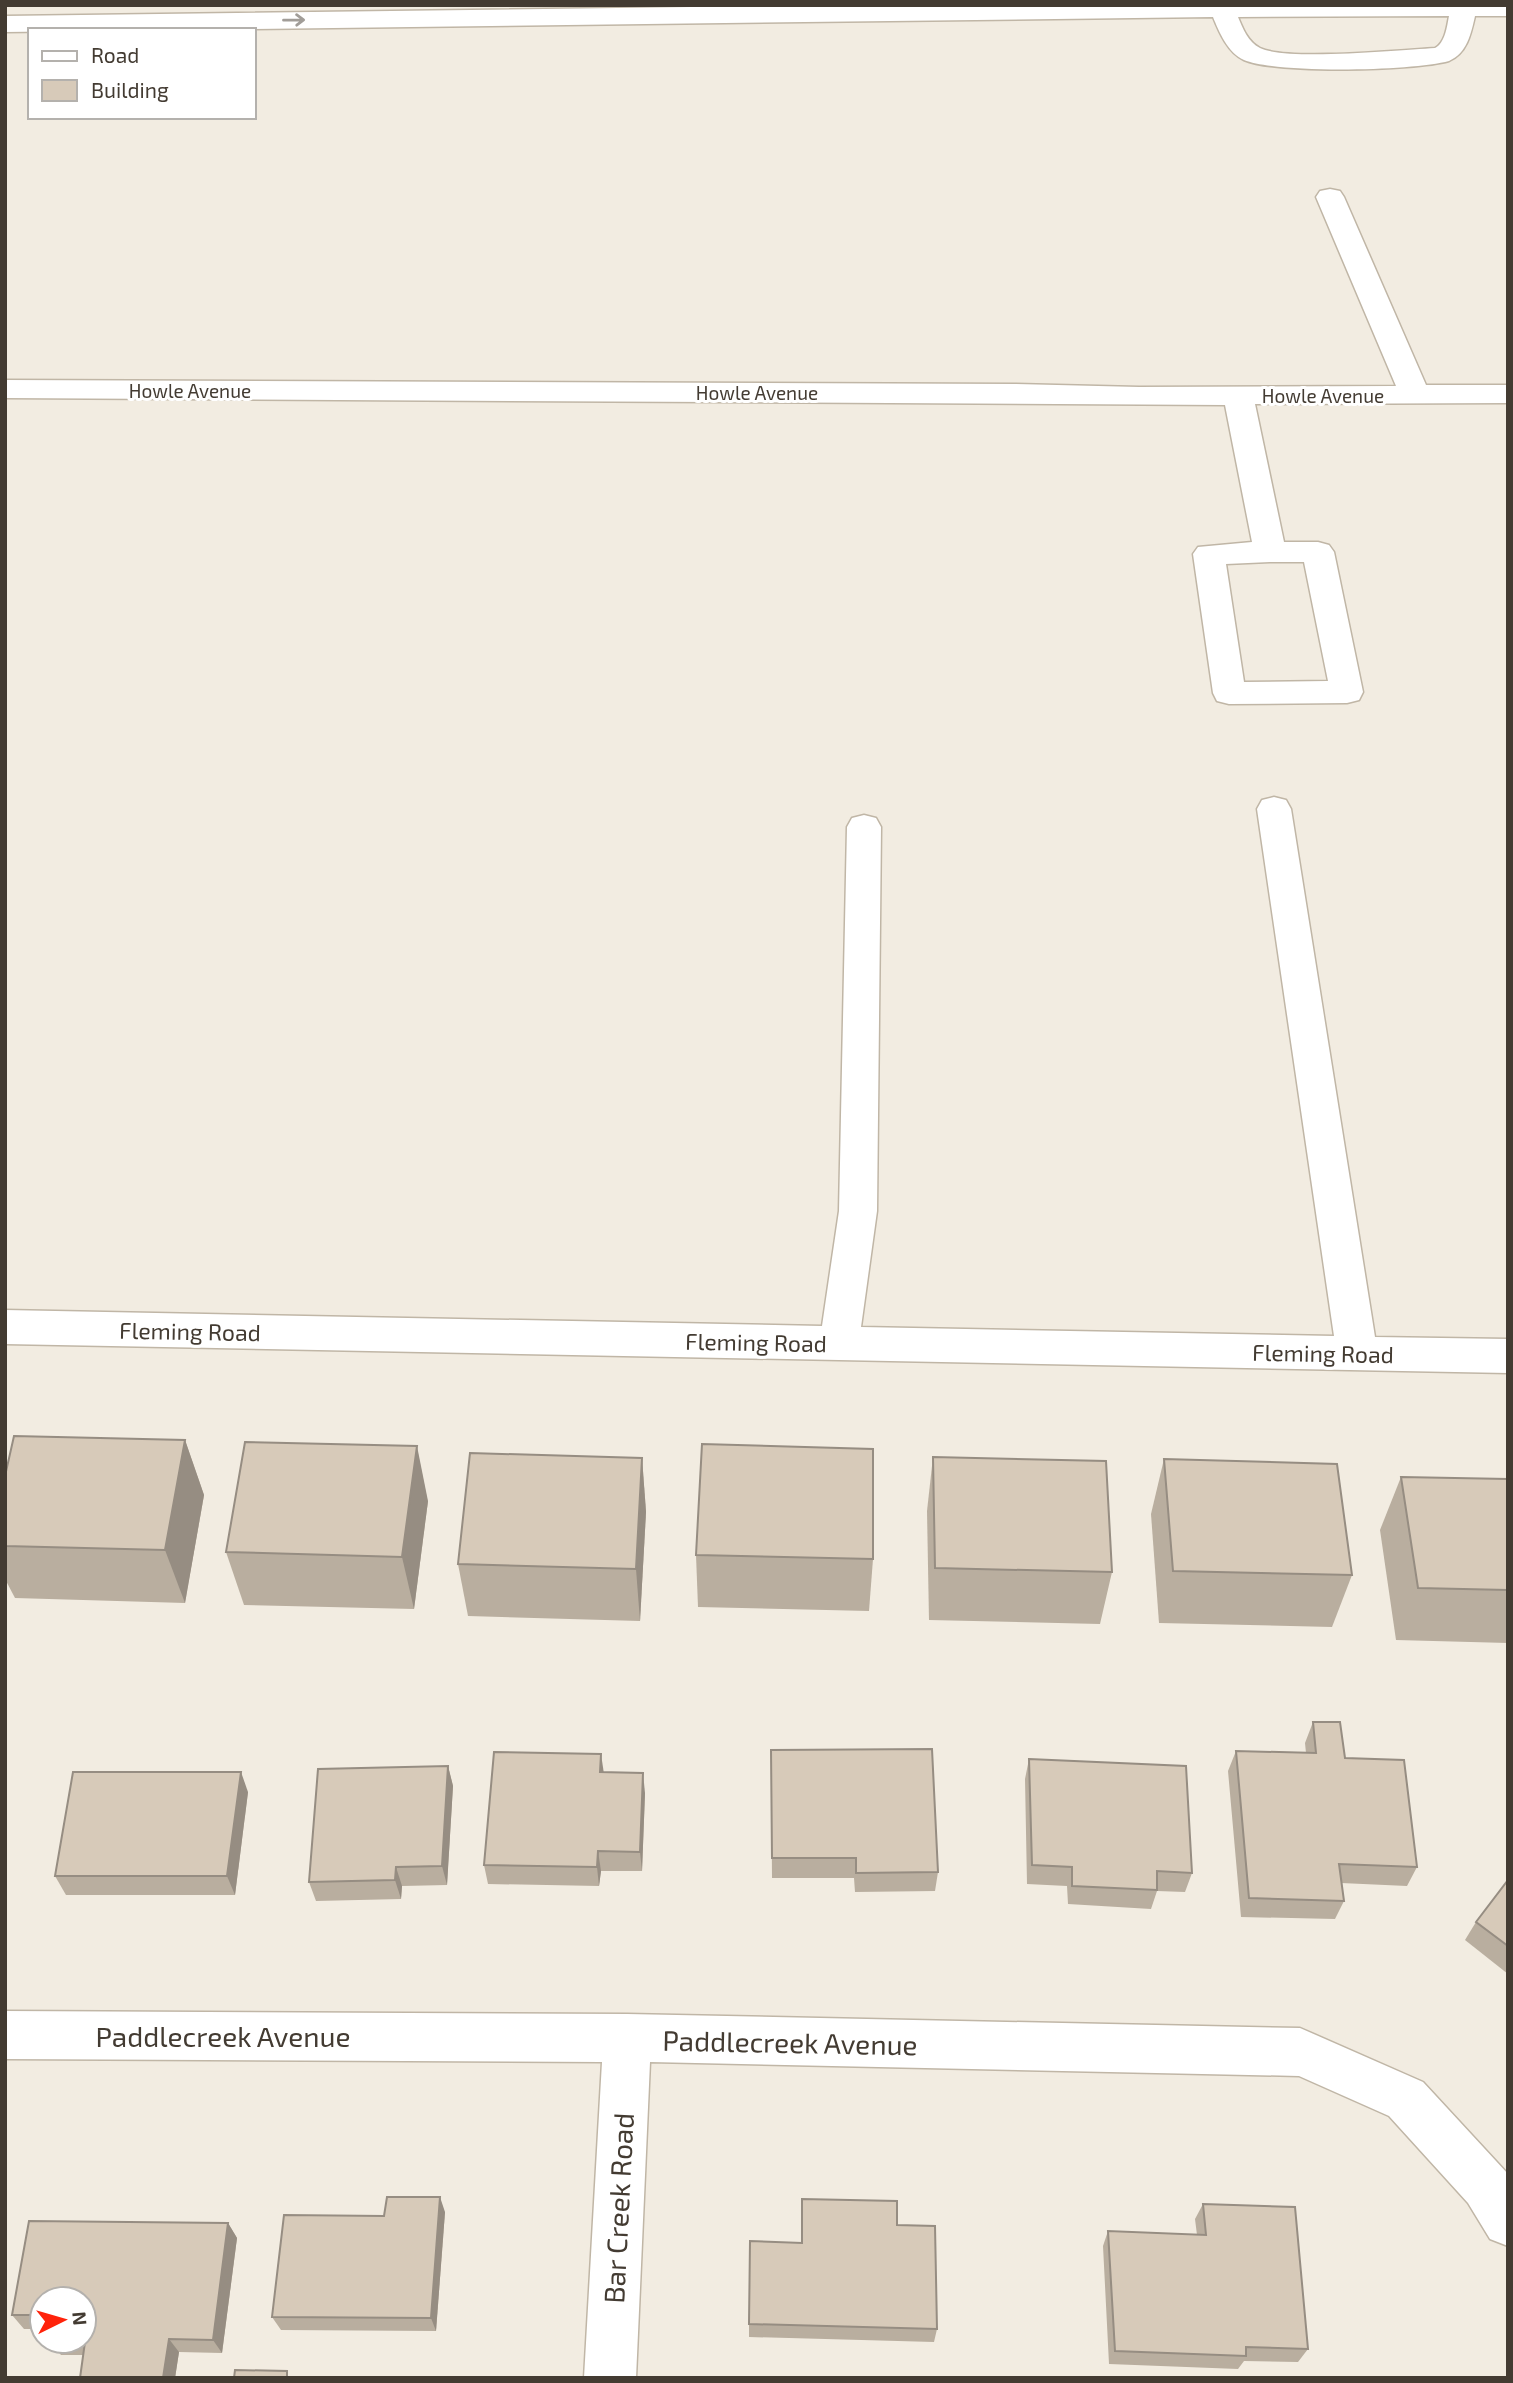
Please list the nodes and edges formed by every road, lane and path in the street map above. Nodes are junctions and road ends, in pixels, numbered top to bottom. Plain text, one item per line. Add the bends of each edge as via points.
1 (43, 5) edge
2 (5, 6) edge
3 (1465, 7) edge
4 (954, 8) edge
5 (1222, 8) edge
6 (1508, 8) edge
7 (703, 10) edge
8 (5, 24) edge
9 (1330, 197) dead end
10 (5, 389) edge
11 (1508, 394) edge
12 (1415, 395) junction
13 (1238, 396) junction
14 (1270, 552) junction
15 (1274, 809) dead end
16 (864, 827) dead end
17 (5, 1327) edge
18 (839, 1344) junction
19 (1357, 1353) junction
20 (1508, 1356) edge
21 (5, 2035) edge
22 (627, 2038) junction
23 (1508, 2221) edge
24 (610, 2378) edge

1 - 2 street
3 - 5 street
3 - 5 street via 1450,51 1440,56 1293,60 1249,53 1234,36
3 - 6 street
4 - 5 street
4 - 7 street
8 -> 7 street
9 - 12 street
10 - 13 street, Howle Avenue
11 - 12 street, Howle Avenue
12 - 13 street, Howle Avenue
13 - 14 street
14 - 14 street via 1318,552 1347,692 1229,693 1209,554
15 - 19 street
16 - 18 street via 858,1210
17 - 18 street, Fleming Road
18 - 19 street, Fleming Road
19 - 20 street, Fleming Road
21 - 22 street, Paddlecreek Avenue
22 - 23 street, Paddlecreek Avenue via 1300,2052 1406,2099 1486,2185
22 - 24 street, Bar Creek Road

